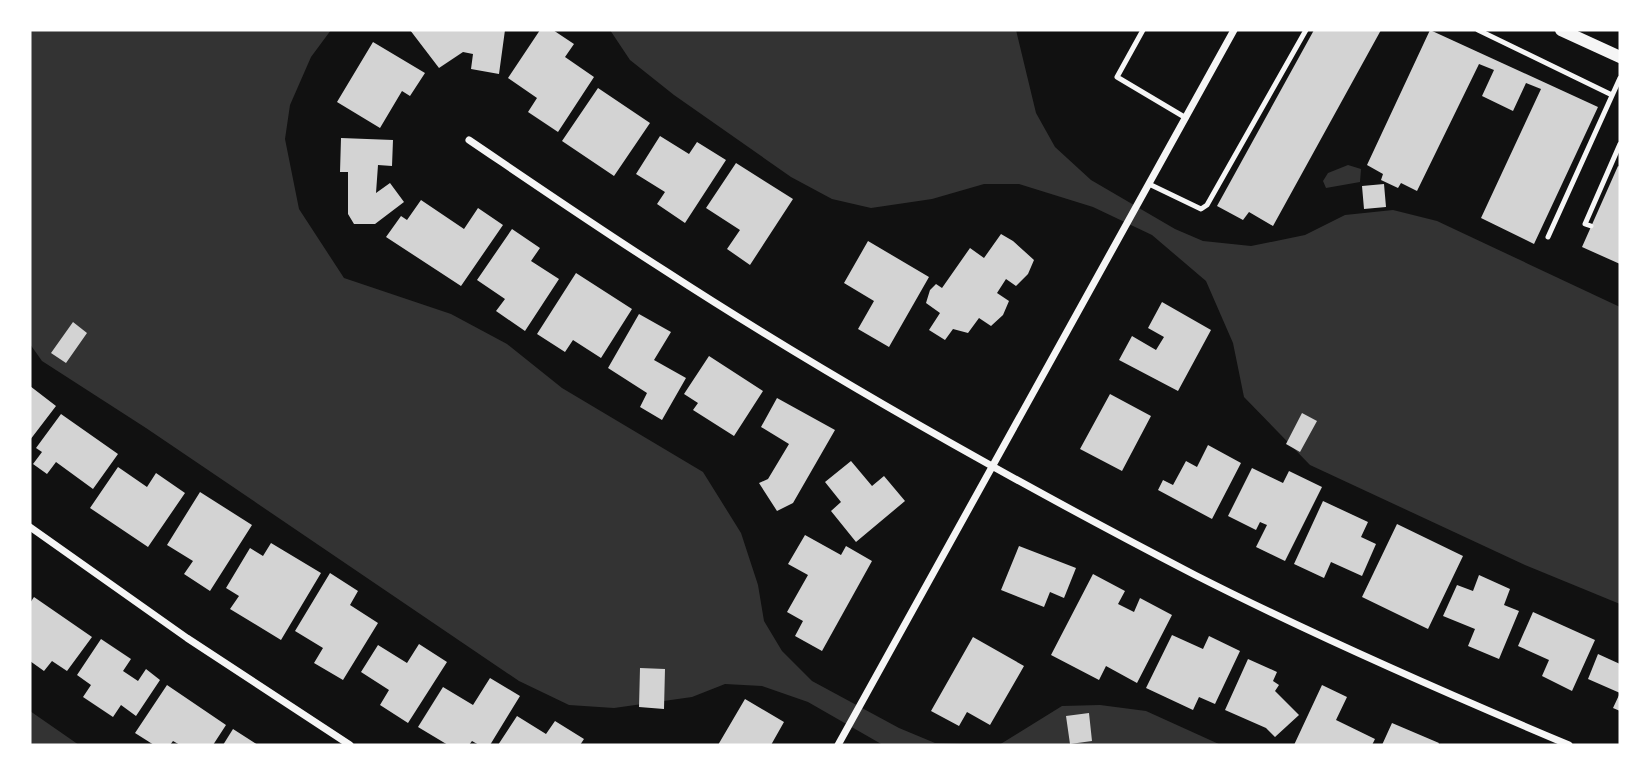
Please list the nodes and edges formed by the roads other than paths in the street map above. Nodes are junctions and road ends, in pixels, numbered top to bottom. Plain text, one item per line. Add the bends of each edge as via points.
1 (1143, 30) edge
2 (1234, 30) edge
3 (1306, 30) edge
4 (1478, 30) edge
5 (1561, 30) edge
6 (1620, 57) edge
7 (1620, 78) edge
8 (1612, 95) junction
9 (1186, 118) junction
10 (469, 140) dead end
11 (1620, 144) edge
12 (1149, 184) junction
13 (1591, 226) dead end
14 (1548, 237) dead end
15 (992, 466) junction
16 (30, 527) edge
17 (839, 744) edge
18 (350, 745) edge
19 (1569, 745) edge

1 - 9 lane via 1117,77
2 - 9 street
3 - 12 lane via 1208,205 1200,209
4 - 8 lane
5 - 6 street
7 - 8 lane
8 - 14 lane
9 - 12 street
10 - 15 street via 664,271
11 - 13 lane via 1585,224
12 - 15 street
15 - 17 street
15 - 19 street via 1197,575 1407,677
16 - 18 street

